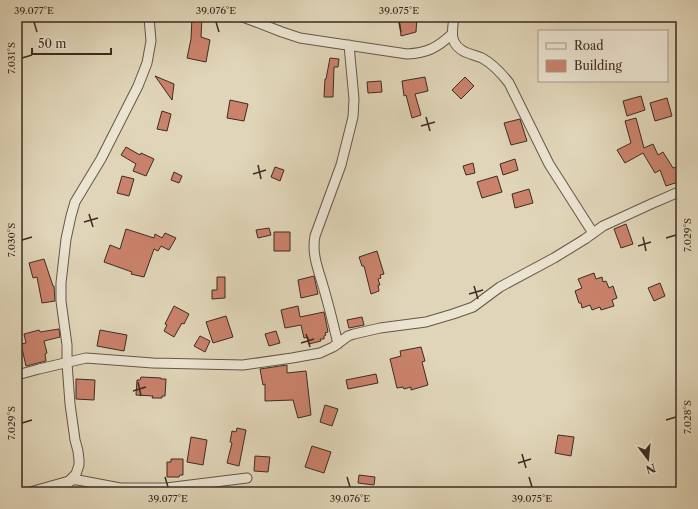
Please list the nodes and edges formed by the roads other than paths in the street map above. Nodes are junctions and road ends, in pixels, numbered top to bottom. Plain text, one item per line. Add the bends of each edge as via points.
1 (149, 17) edge
2 (243, 17) edge
3 (454, 17) edge
4 (452, 34) junction
5 (349, 45) junction
6 (681, 191) edge
7 (593, 233) junction
8 (338, 344) junction
9 (67, 363) junction
10 (17, 375) edge
11 (247, 478) dead end
12 (71, 480) junction
13 (121, 490) edge
14 (30, 492) edge
15 (64, 492) edge

1 - 9 street via 151,41 147,63 138,86 101,159 75,202 71,216 61,283
2 - 5 street via 300,38
3 - 4 street
4 - 5 street via 436,48 418,54
4 - 7 street via 458,47 491,64 509,83 549,164
5 - 8 street via 353,116 341,165 315,236 313,250
6 - 7 street via 626,215
7 - 8 street via 554,258 500,287 473,307 432,320 360,332 348,336
8 - 9 street via 320,353 248,364 153,363 86,358
9 - 10 street
9 - 12 street via 70,404 79,460 76,474
11 - 13 street via 166,488
12 - 13 street
12 - 14 street
12 - 15 street

